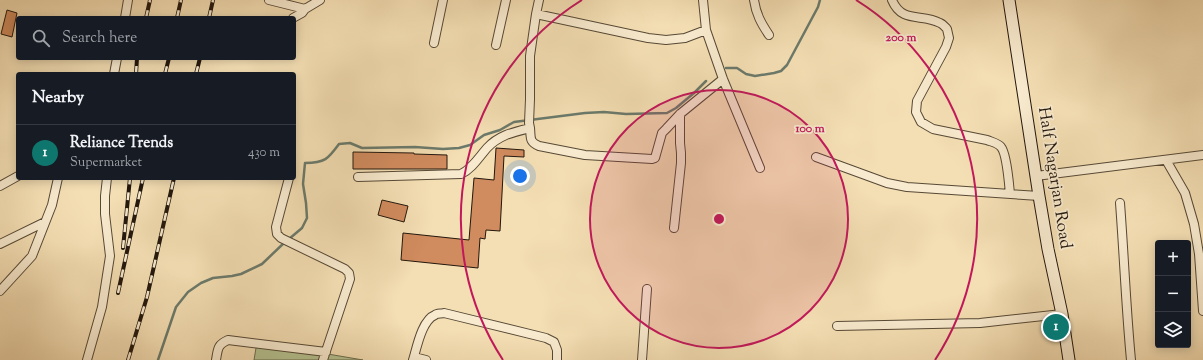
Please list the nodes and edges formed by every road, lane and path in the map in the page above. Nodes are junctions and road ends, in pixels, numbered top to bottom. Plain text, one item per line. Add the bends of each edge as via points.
1 (128, 0) edge
2 (269, 0) edge
3 (320, 0) edge
4 (443, 0) edge
5 (506, 0) edge
6 (539, 0) edge
7 (703, 0) edge
8 (754, 0) edge
9 (892, 0) edge
10 (1009, 0) edge
11 (305, 9) junction
12 (536, 14) junction
13 (125, 16) edge
14 (296, 16) edge
15 (706, 30) junction
16 (769, 35) dead end
17 (434, 43) dead end
18 (496, 44) dead end
19 (116, 60) edge
20 (114, 72) edge
21 (723, 79) junction
22 (680, 114) junction
23 (529, 126) junction
24 (1203, 155) edge
25 (816, 157) dead end
26 (1166, 160) junction
27 (760, 168) dead end
28 (1036, 176) junction
29 (16, 177) edge
30 (358, 177) dead end
31 (58, 180) edge
32 (107, 180) edge
33 (288, 180) edge
34 (0, 186) edge
35 (1010, 194) junction
36 (1039, 196) junction
37 (1120, 203) dead end
38 (45, 222) junction
39 (674, 228) dead end
40 (0, 244) edge
41 (647, 289) dead end
42 (0, 291) edge
43 (1203, 311) edge
44 (1062, 314) junction
45 (837, 326) dead end
46 (324, 356) edge
47 (413, 358) edge
48 (87, 360) edge
49 (216, 360) edge
50 (426, 360) edge
51 (557, 360) edge
52 (642, 360) edge
53 (1069, 360) edge
54 (1131, 360) edge

1 - 13 street
2 - 11 street
3 - 11 street
4 - 17 street
5 - 18 street
6 - 12 street
7 - 15 street
8 - 16 street via 760,22
9 - 35 street via 896,10 905,15 940,23 947,29 949,38 946,47 917,101 916,112 921,122 933,129 987,140 1002,147
10 - 28 main road, Half Nagarjan Road
11 - 14 street
12 - 15 street via 666,40 685,38
12 - 23 street via 530,56
15 - 21 street
19 - 20 street
21 - 22 street
21 - 27 street
22 - 23 street via 662,133 655,158 652,159 585,156 539,146 533,144
22 - 39 street via 681,163
23 - 30 street via 497,140 468,171 461,174
24 - 26 street
25 - 35 street via 900,186
26 - 28 street
26 - 43 street via 1185,193 1194,224
28 - 36 main road, Half Nagarjan Road
29 - 34 street
31 - 38 street
32 - 48 street via 105,214 110,256 102,306
33 - 46 street via 276,227 277,234 349,273 350,279
35 - 36 street
36 - 44 main road, Half Nagarjan Road
37 - 54 street
38 - 40 street
38 - 42 street via 32,256
41 - 52 street
44 - 45 street via 980,323
44 - 53 main road, Half Nagarjan Road
46 - 49 street via 228,340 218,349
47 - 50 street
47 - 51 street via 428,319 444,313 546,338 554,342

